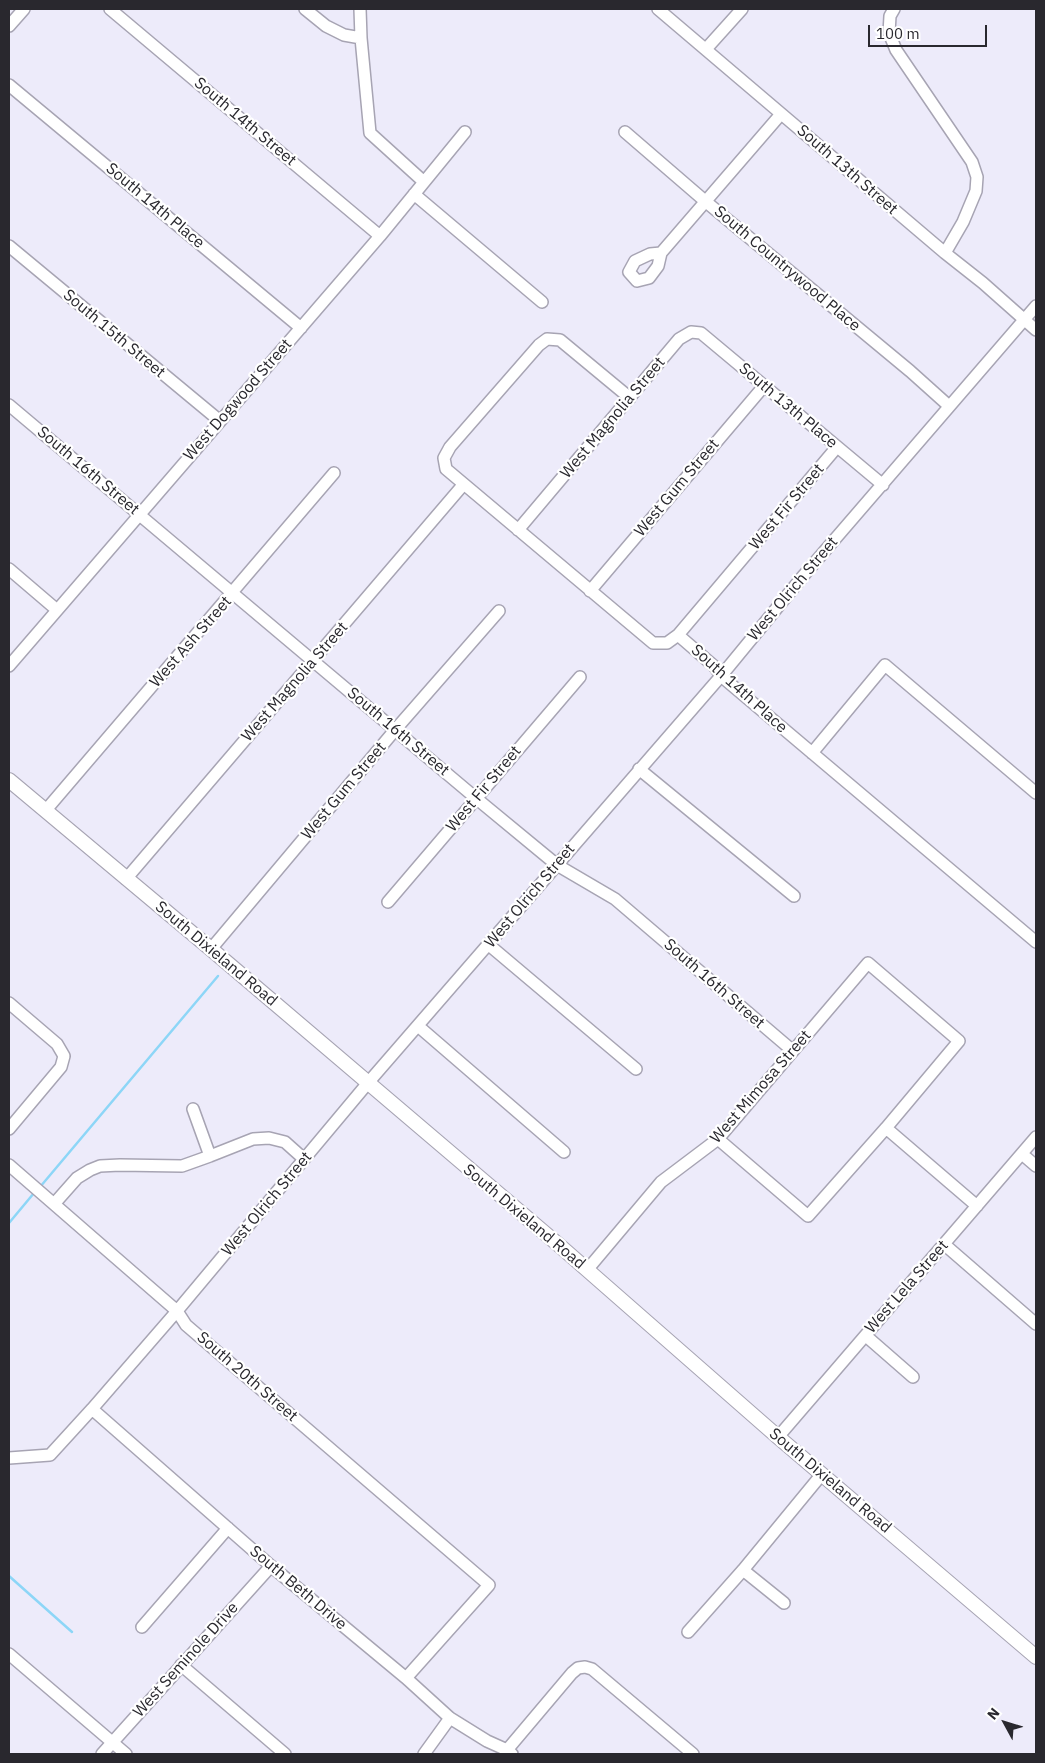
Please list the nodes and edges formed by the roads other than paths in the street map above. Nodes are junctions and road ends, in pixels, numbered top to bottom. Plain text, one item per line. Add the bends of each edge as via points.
1 (24, 9) edge
2 (110, 9) edge
3 (305, 9) edge
4 (360, 9) edge
5 (658, 9) edge
6 (742, 9) edge
7 (894, 9) edge
8 (9, 26) edge
9 (361, 38) junction
10 (706, 49) junction
11 (9, 85) edge
12 (781, 114) junction
13 (464, 132) dead end
14 (625, 132) dead end
15 (424, 182) junction
16 (414, 194) junction
17 (705, 201) junction
18 (380, 236) junction
19 (9, 246) edge
20 (661, 253) dead end
21 (945, 253) junction
22 (542, 302) dead end
23 (1036, 306) edge
24 (1025, 319) junction
25 (301, 328) junction
26 (1036, 330) edge
27 (691, 332) joint
28 (764, 386) junction
29 (630, 398) junction
30 (9, 405) edge
31 (949, 406) junction
32 (220, 421) junction
33 (837, 447) junction
34 (334, 473) dead end
35 (883, 485) junction
36 (464, 486) junction
37 (139, 514) junction
38 (518, 530) junction
39 (9, 569) edge
40 (590, 591) junction
41 (233, 593) junction
42 (57, 610) junction
43 (498, 611) dead end
44 (678, 635) junction
45 (313, 661) junction
46 (9, 666) edge
47 (580, 676) dead end
48 (720, 676) junction
49 (395, 730) junction
50 (812, 753) junction
51 (639, 769) junction
52 (9, 780) edge
53 (1036, 793) edge
54 (476, 799) junction
55 (46, 810) junction
56 (557, 864) junction
57 (126, 879) junction
58 (794, 896) dead end
59 (388, 902) dead end
60 (1036, 942) edge
61 (489, 945) junction
62 (211, 949) junction
63 (9, 1003) edge
64 (418, 1026) junction
65 (793, 1051) junction
66 (636, 1069) dead end
67 (367, 1084) junction
68 (193, 1109) dead end
69 (886, 1128) junction
70 (9, 1129) edge
71 (1036, 1137) edge
72 (718, 1139) junction
73 (564, 1152) dead end
74 (1022, 1154) junction
75 (210, 1156) junction
76 (304, 1159) junction
77 (9, 1165) edge
78 (1036, 1166) edge
79 (54, 1204) junction
80 (977, 1206) junction
81 (945, 1245) junction
82 (587, 1270) junction
83 (177, 1311) junction
84 (1036, 1324) edge
85 (866, 1336) junction
86 (913, 1377) dead end
87 (92, 1410) junction
88 (778, 1436) junction
89 (9, 1458) edge
90 (822, 1474) junction
91 (228, 1528) junction
92 (270, 1566) junction
93 (743, 1570) junction
94 (784, 1603) dead end
95 (142, 1627) dead end
96 (688, 1632) dead end
97 (9, 1654) edge
98 (1036, 1657) edge
99 (181, 1665) junction
100 (406, 1678) junction
101 (450, 1718) junction
102 (112, 1743) junction
103 (510, 1752) edge
104 (102, 1754) edge
105 (126, 1754) edge
106 (285, 1754) edge
107 (424, 1754) edge
108 (693, 1754) edge

1 - 8 street
2 - 18 street, South 14th Street
3 - 9 street via 326,26 344,35
4 - 9 street
5 - 10 street, South 13th Street
6 - 10 street
7 - 21 street via 889,32 896,50 972,162 977,177 976,191
9 - 15 street via 370,133
10 - 12 street, South 13th Street
11 - 25 street, South 14th Place
12 - 17 street
12 - 21 street, South 13th Street
13 - 15 street, West Dogwood Street
14 - 17 street, South Countrywood Place
15 - 16 street, West Dogwood Street
16 - 18 street, West Dogwood Street
16 - 22 street
17 - 20 street
17 - 31 street, South Countrywood Place
18 - 25 street, West Dogwood Street
19 - 32 street, South 15th Street
21 - 24 street, South 13th Street
23 - 24 street, West Olrich Street
24 - 26 street, South 13th Street
24 - 31 street, West Olrich Street
25 - 32 street, West Dogwood Street
27 - 28 street, South 13th Place via 701,333
27 - 29 street, West Magnolia Street via 679,339
28 - 33 street, South 13th Place
28 - 40 street, West Gum Street
29 - 36 street, South 14th Place via 556,339 548,339 539,344 450,447 444,458 446,469
29 - 38 street, West Magnolia Street
30 - 37 street, South 16th Street
31 - 35 street, West Olrich Street
32 - 37 street, West Dogwood Street
33 - 35 street, South 13th Place
33 - 44 street, West Fir Street
34 - 41 street, West Ash Street
35 - 48 street, West Olrich Street
36 - 38 street, South 14th Place
36 - 45 street, West Magnolia Street
37 - 41 street, South 16th Street
37 - 42 street, West Dogwood Street
38 - 40 street, South 14th Place
39 - 42 street
40 - 44 street, South 14th Place via 653,642 667,643
41 - 45 street, South 16th Street
41 - 55 street, West Ash Street
42 - 46 street, West Dogwood Street
43 - 49 street, West Gum Street
44 - 48 street, South 14th Place via 715,667
45 - 49 street, South 16th Street
45 - 57 street, West Magnolia Street
47 - 54 street, West Fir Street
48 - 50 street, South 14th Place
48 - 51 street, West Olrich Street
49 - 54 street, South 16th Street
49 - 62 street, West Gum Street
50 - 53 street via 885,665
50 - 60 street, South 14th Place
51 - 56 street, West Olrich Street
51 - 58 street
52 - 55 main road, South Dixieland Road
54 - 56 street, South 16th Street
54 - 59 street, West Fir Street
55 - 57 main road, South Dixieland Road
56 - 61 street, West Olrich Street
56 - 65 street, South 16th Street via 615,899
57 - 62 main road, South Dixieland Road
61 - 64 street, West Olrich Street
61 - 66 street
62 - 67 main road, South Dixieland Road
63 - 70 street via 57,1044 64,1056 61,1067
64 - 67 street, West Olrich Street
64 - 73 street
65 - 69 street, West Mimosa Street via 868,963 959,1041
65 - 72 street, West Mimosa Street
67 - 76 street, West Olrich Street
67 - 82 main road, South Dixieland Road
68 - 75 street
69 - 72 street via 808,1216
69 - 80 street
71 - 74 street, West Lela Street
72 - 82 street, West Mimosa Street via 661,1182
74 - 78 street
74 - 80 street, West Lela Street
75 - 76 street via 253,1139 270,1138 285,1142
75 - 79 street via 182,1166 100,1166 76,1178
76 - 83 street, West Olrich Street
77 - 79 street, South 20th Street
79 - 83 street, South 20th Street
80 - 81 street, West Lela Street
81 - 84 street
81 - 85 street, West Lela Street
82 - 88 main road, South Dixieland Road
83 - 87 street, West Olrich Street
83 - 100 street, South 20th Street via 186,1325 489,1586
85 - 86 street
85 - 88 street, West Lela Street
87 - 89 street, West Olrich Street via 50,1455
87 - 91 street, South Beth Drive
88 - 90 main road, South Dixieland Road
90 - 93 street
90 - 98 main road, South Dixieland Road
91 - 92 street, South Beth Drive
91 - 95 street
92 - 99 street, West Seminole Drive
92 - 100 street, South Beth Drive
93 - 94 street
93 - 96 street
97 - 102 street
99 - 102 street, West Seminole Drive
99 - 106 street
100 - 101 street, South Beth Drive
101 - 103 street, South Beth Drive
101 - 107 street
102 - 104 street, West Seminole Drive
102 - 105 street
103 - 108 street via 572,1673 585,1666

